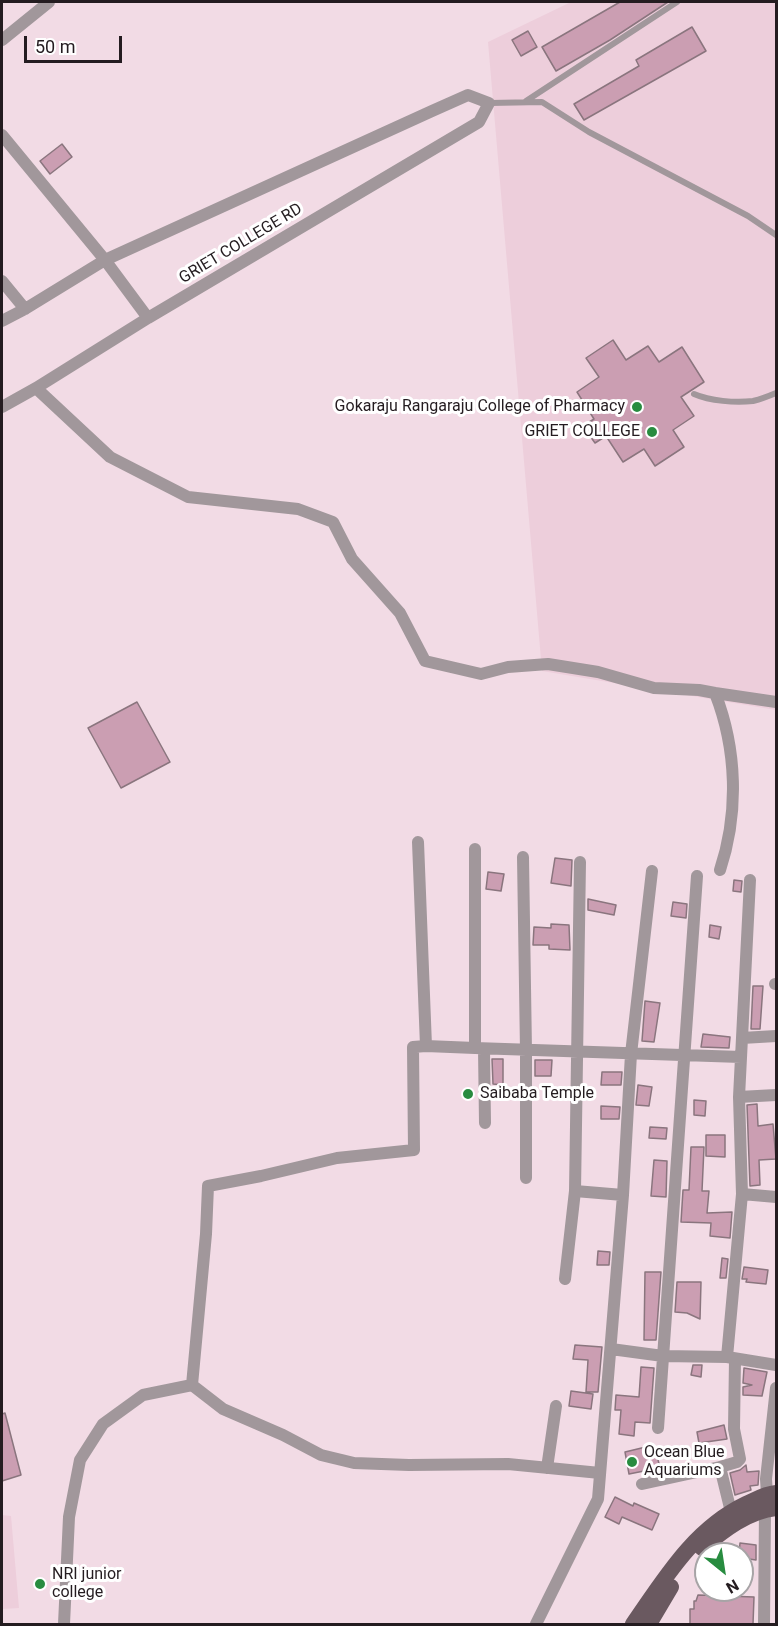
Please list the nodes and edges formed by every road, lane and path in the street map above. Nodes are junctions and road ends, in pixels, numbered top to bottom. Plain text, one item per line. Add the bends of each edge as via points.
1 (49, 2) edge
2 (677, 2) edge
3 (2, 40) edge
4 (526, 100) junction
5 (489, 103) junction
6 (2, 135) edge
7 (777, 235) edge
8 (105, 260) junction
9 (2, 281) edge
10 (25, 309) junction
11 (148, 318) junction
12 (2, 321) edge
13 (36, 388) junction
14 (777, 393) edge
15 (694, 394) dead end
16 (2, 407) edge
17 (715, 693) junction
18 (777, 702) edge
19 (418, 842) dead end
20 (475, 849) dead end
21 (522, 857) dead end
22 (580, 862) dead end
23 (720, 870) dead end
24 (652, 871) dead end
25 (697, 876) dead end
26 (750, 880) dead end
27 (777, 1036) edge
28 (742, 1038) junction
29 (426, 1046) junction
30 (480, 1049) junction
31 (526, 1051) junction
32 (577, 1052) junction
33 (631, 1054) junction
34 (684, 1055) junction
35 (741, 1057) junction
36 (777, 1095) edge
37 (739, 1097) junction
38 (485, 1123) dead end
39 (526, 1178) dead end
40 (575, 1191) junction
41 (742, 1194) junction
42 (623, 1195) junction
43 (777, 1197) edge
44 (565, 1279) dead end
45 (611, 1349) junction
46 (663, 1356) junction
47 (731, 1358) junction
48 (777, 1365) edge
49 (192, 1385) junction
50 (777, 1389) edge
51 (556, 1406) dead end
52 (658, 1428) dead end
53 (720, 1467) junction
54 (547, 1468) junction
55 (600, 1473) junction
56 (642, 1484) dead end
57 (771, 1501) edge
58 (731, 1512) junction
59 (64, 1624) edge
60 (536, 1624) edge
61 (633, 1624) edge
62 (649, 1624) edge
63 (764, 1624) edge

1 - 3 street
2 - 4 lane, GRIET COLLEGE RD
4 - 5 lane, GRIET COLLEGE RD
4 - 7 lane via 542,102
5 - 8 street, GRIET COLLEGE RD via 468,95
5 - 11 street, GRIET COLLEGE RD via 479,122
6 - 8 street
8 - 10 street, GRIET COLLEGE RD
8 - 11 street
9 - 10 street
10 - 12 street, GRIET COLLEGE RD
11 - 13 street, GRIET COLLEGE RD
13 - 16 street, GRIET COLLEGE RD
13 - 17 street via 110,458 188,497 298,509 333,522 352,560 400,613 425,661 481,674 548,664 598,672 654,688
14 - 15 lane via 752,401
17 - 18 street
17 - 23 street via 730,744 732,785 728,845
19 - 29 street
20 - 30 street
21 - 31 street
22 - 32 street
24 - 33 street
25 - 34 street
26 - 28 street
27 - 28 street
28 - 35 street
29 - 30 street
29 - 49 street via 413,1047 414,1150 337,1158 208,1186
30 - 31 street
30 - 38 street
31 - 32 street
31 - 39 street
32 - 33 street
32 - 40 street
33 - 34 street
33 - 42 street
34 - 35 street
34 - 46 street
35 - 37 street
36 - 37 street
37 - 41 street
40 - 42 street
40 - 44 street
41 - 43 street
41 - 47 street
42 - 45 street
45 - 46 street
45 - 55 street
46 - 47 street
46 - 52 street
47 - 48 street
47 - 53 street via 734,1429 740,1459
49 - 54 street via 223,1409 321,1455 354,1463
49 - 59 street via 143,1395 103,1424 80,1460 69,1517
50 - 57 street via 766,1479
51 - 54 street
53 - 56 street
53 - 58 street
54 - 55 street
55 - 60 street via 598,1500
57 - 58 main road
57 - 62 main road via 721,1532 702,1549 677,1577
57 - 63 street
58 - 61 main road via 718,1520 672,1567

